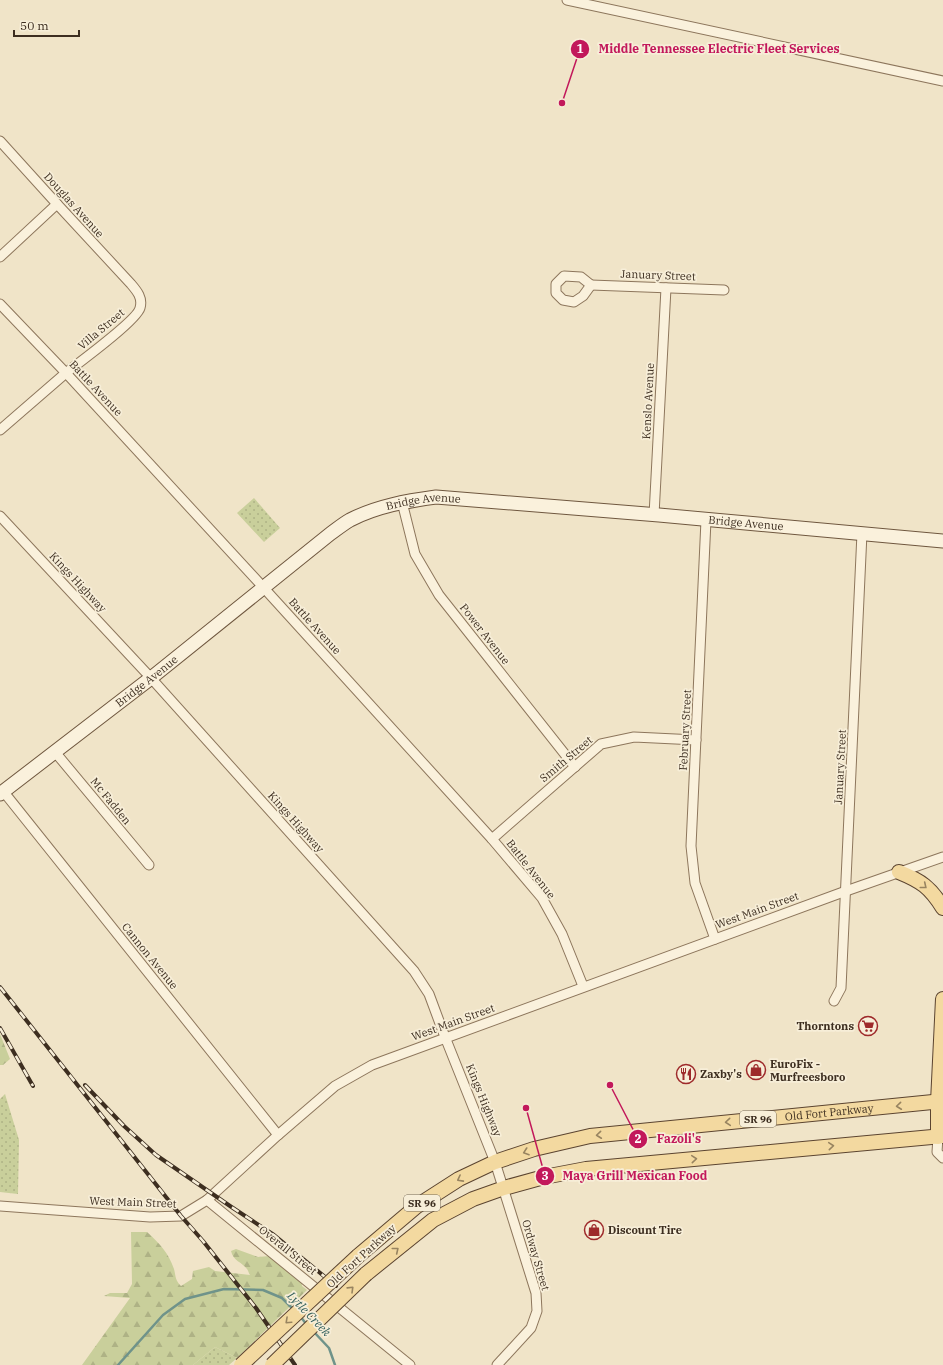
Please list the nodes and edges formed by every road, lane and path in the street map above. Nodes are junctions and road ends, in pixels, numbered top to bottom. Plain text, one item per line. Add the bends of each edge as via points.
1 (567, 0) edge
2 (599, 3) edge
3 (943, 81) edge
4 (0, 140) edge
5 (57, 204) junction
6 (0, 257) edge
7 (131, 284) joint
8 (591, 285) dead end
9 (666, 288) junction
10 (724, 290) dead end
11 (0, 304) edge
12 (66, 373) junction
13 (0, 430) edge
14 (402, 502) junction
15 (654, 515) junction
16 (0, 516) edge
17 (706, 520) junction
18 (862, 533) junction
19 (943, 541) edge
20 (263, 587) junction
21 (151, 678) junction
22 (696, 740) junction
23 (55, 752) junction
24 (575, 767) junction
25 (2, 793) edge
26 (492, 839) junction
27 (943, 857) edge
28 (149, 865) dead end
29 (899, 872) junction
30 (846, 891) junction
31 (943, 908) edge
32 (714, 939) junction
33 (583, 986) junction
34 (943, 999) edge
35 (834, 1001) dead end
36 (445, 1038) junction
37 (941, 1102) edge
38 (941, 1130) edge
39 (278, 1136) junction
40 (943, 1158) edge
41 (495, 1162) junction
42 (504, 1188) junction
43 (207, 1200) junction
44 (0, 1206) edge
45 (241, 1365) edge
46 (272, 1365) edge
47 (410, 1365) edge
48 (497, 1365) edge

1 - 2 street
2 - 3 street
4 - 5 street, Douglas Avenue
5 - 6 street
5 - 7 street, Douglas Avenue
7 - 12 street, Villa Street via 141,298 140,310 128,323
8 - 9 street, January Street
9 - 10 street, January Street
9 - 15 street, Kenslo Avenue
11 - 12 street, Battle Avenue
12 - 13 street, Villa Street
12 - 20 street, Battle Avenue
14 - 15 street, Bridge Avenue via 436,497
14 - 20 street, Bridge Avenue via 378,508 350,520
14 - 24 street, Power Avenue via 415,554 439,595
15 - 17 street, Bridge Avenue
16 - 21 street, Kings Highway
17 - 18 street, Bridge Avenue
17 - 22 street, February Street
18 - 19 street, Bridge Avenue
18 - 30 street, January Street
20 - 21 street, Bridge Avenue
20 - 26 street, Battle Avenue
21 - 23 street, Bridge Avenue
21 - 36 street, Kings Highway via 414,971 429,994
22 - 24 street, Smith Street via 634,738 601,744
22 - 32 street, February Street via 691,846 695,883
23 - 25 street, Bridge Avenue
23 - 28 street, Mc Fadden
24 - 26 street, Smith Street
25 - 39 street, Cannon Avenue
26 - 33 street, Battle Avenue via 542,898 562,934
27 - 29 street, West Main Street
29 - 30 street, West Main Street
29 -> 31 main road via 925,885
30 - 32 street, West Main Street
30 - 35 street, January Street via 841,988
32 - 33 street, West Main Street
33 - 36 street, West Main Street
34 - 37 main road
36 - 39 street, West Main Street via 372,1065 335,1086
36 - 41 street, Kings Highway
37 - 38 main road
37 -> 41 main road, Old Fort Parkway / SR 96 via 590,1136 534,1149
38 - 40 street via 937,1152
42 -> 38 main road, Old Fort Parkway / SR 96 via 586,1169
39 - 43 street, West Main Street
41 - 42 street, Kings Highway
41 -> 45 main road, Old Fort Parkway / SR 96, bridge via 459,1179 417,1206 358,1256
46 -> 42 main road, Old Fort Parkway / SR 96, bridge via 366,1274 433,1220 473,1199
42 - 48 street, Ordway Street via 536,1292 537,1311 532,1328
43 - 44 street, West Main Street via 181,1216 158,1217
43 - 47 street, Overall Street

